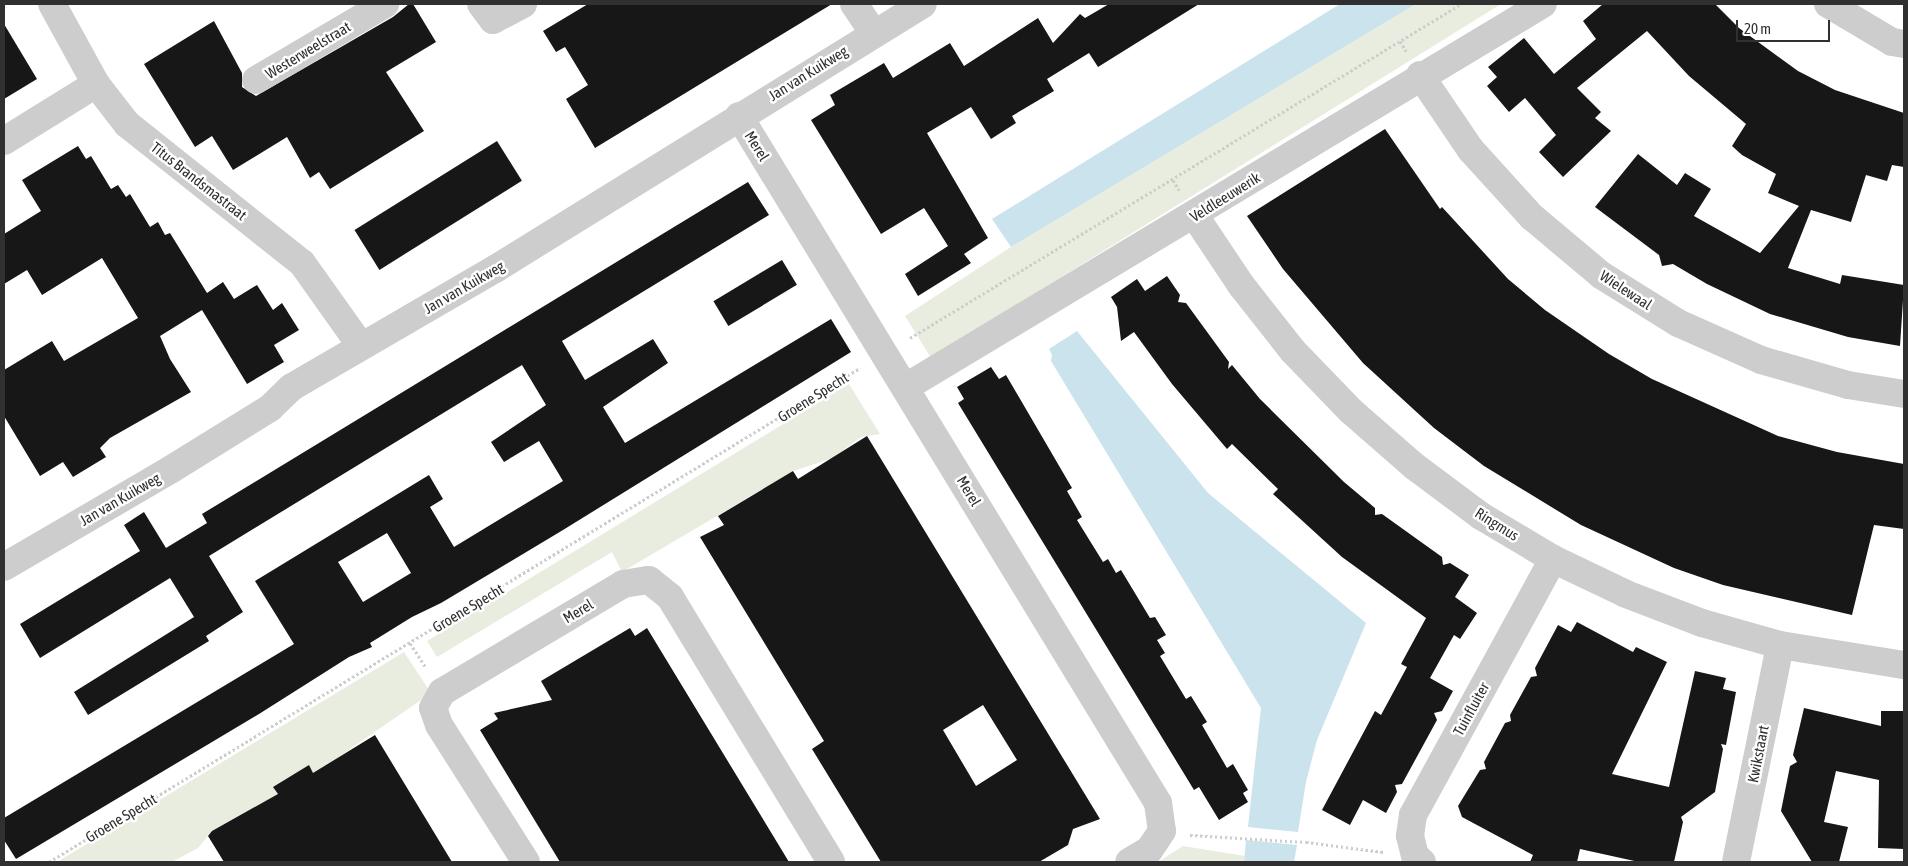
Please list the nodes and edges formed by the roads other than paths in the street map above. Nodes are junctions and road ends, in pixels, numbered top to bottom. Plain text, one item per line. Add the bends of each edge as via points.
1 (386, 4) edge
2 (523, 4) edge
3 (854, 4) edge
4 (923, 4) edge
5 (1543, 4) edge
6 (1828, 4) edge
7 (55, 5) edge
8 (487, 12) edge
9 (873, 32) junction
10 (1904, 44) edge
11 (1420, 75) junction
12 (256, 80) dead end
13 (96, 84) junction
14 (739, 116) junction
15 (4, 141) edge
16 (1196, 216) junction
17 (361, 346) junction
18 (906, 388) junction
19 (1904, 394) edge
20 (1553, 559) junction
21 (4, 567) edge
22 (1780, 645) junction
23 (1904, 664) edge
24 (1419, 859) edge
25 (526, 862) edge
26 (831, 862) edge
27 (1129, 862) edge
28 (1736, 862) edge

1 - 12 street, Westerweelstraat
2 - 8 street
3 - 9 street
4 - 9 street, Jan van Kuikweg
5 - 11 street, Veldleeuwerik
6 - 10 street via 1892,42
7 - 13 street, Titus Brandsmastraat
9 - 14 street, Jan van Kuikweg
11 - 16 street, Veldleeuwerik
11 - 19 street, Wielewaal via 1483,163 1532,217 1601,275 1678,322 1761,360 1848,385
13 - 15 street
13 - 17 street, Titus Brandsmastraat via 127,124 302,263
14 - 17 street, Jan van Kuikweg via 495,269
14 - 18 street, Merel
16 - 18 street, Veldleeuwerik
16 - 20 street, Ringmus via 1241,285 1293,351 1351,411 1414,466 1481,516
17 - 21 street, Jan van Kuikweg via 292,387 270,408 178,465
18 - 27 street, Merel via 1158,803 1162,831 1149,850
20 - 22 street, Ringmus via 1626,594 1702,623
20 - 24 street, Tuinfluiter via 1413,815 1410,836
22 - 23 street, Ringmus
22 - 28 street, Kwikstaart
25 - 26 street, Merel via 439,726 434,708 442,692 623,584 649,580 670,597

